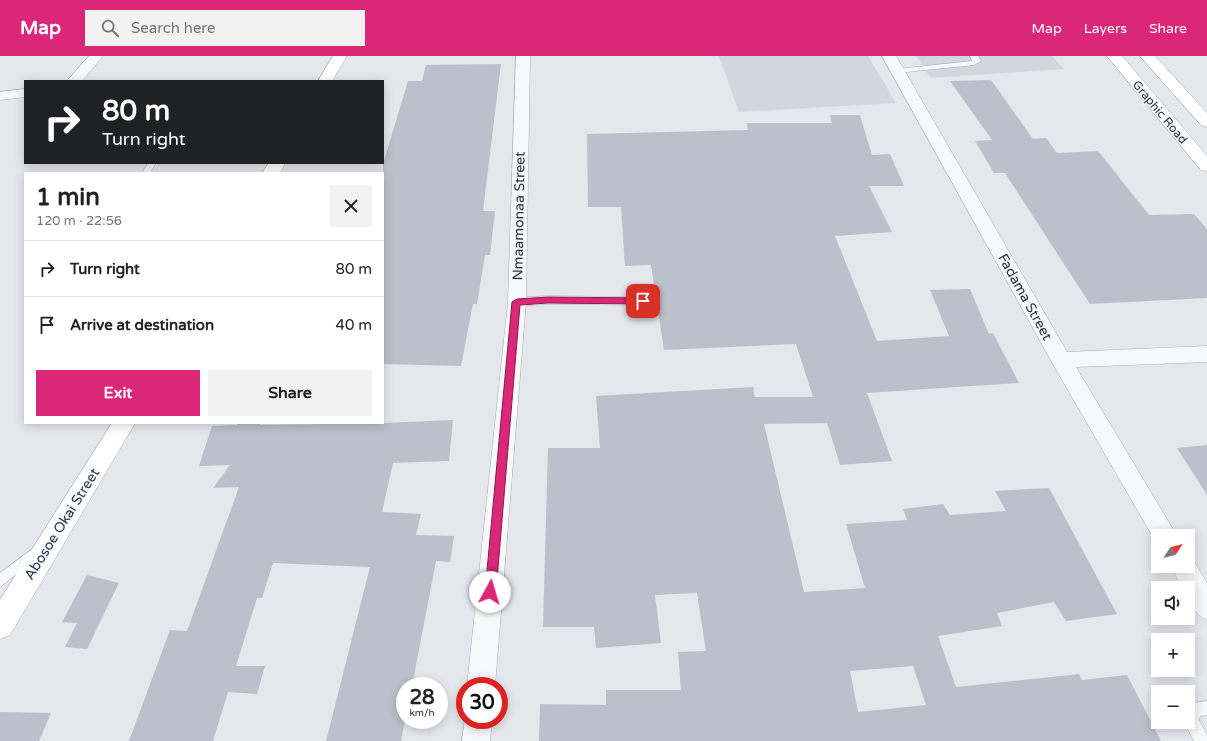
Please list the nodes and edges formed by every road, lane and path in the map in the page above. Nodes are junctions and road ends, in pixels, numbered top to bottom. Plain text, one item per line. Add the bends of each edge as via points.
1 (96, 56) edge
2 (340, 56) edge
3 (523, 56) edge
4 (974, 56) edge
5 (1114, 56) edge
6 (1148, 56) edge
7 (893, 63) edge
8 (75, 80) edge
9 (326, 80) edge
10 (24, 93) edge
11 (0, 96) edge
12 (1207, 122) edge
13 (151, 164) edge
14 (1207, 166) edge
15 (146, 172) dead end
16 (643, 301) dead end
17 (517, 302) junction
18 (1207, 354) edge
19 (1061, 360) junction
20 (123, 424) edge
21 (1161, 529) edge
22 (51, 540) junction
23 (1187, 573) edge
24 (0, 581) edge
25 (1207, 607) edge
26 (0, 625) edge
27 (482, 677) edge
28 (1207, 708) edge
29 (477, 729) edge
30 (476, 741) edge
31 (1202, 741) edge

1 - 8 street
2 - 9 main road
3 - 17 street, Nmaamonaa Street
4 - 7 lane via 977,61 974,63
5 - 14 main road, Graphic Road
6 - 12 main road, Graphic Road
7 - 19 street, Fadama Street
10 - 11 street
13 - 15 lane
16 - 17 lane
17 - 27 street, Nmaamonaa Street
18 - 19 street
19 - 21 street, Fadama Street
20 - 22 main road, Abosoe Okai Street
22 - 24 lane
22 - 26 main road, Abosoe Okai Street
23 - 25 street
28 - 31 lane via 1194,710 1191,721
29 - 30 street

